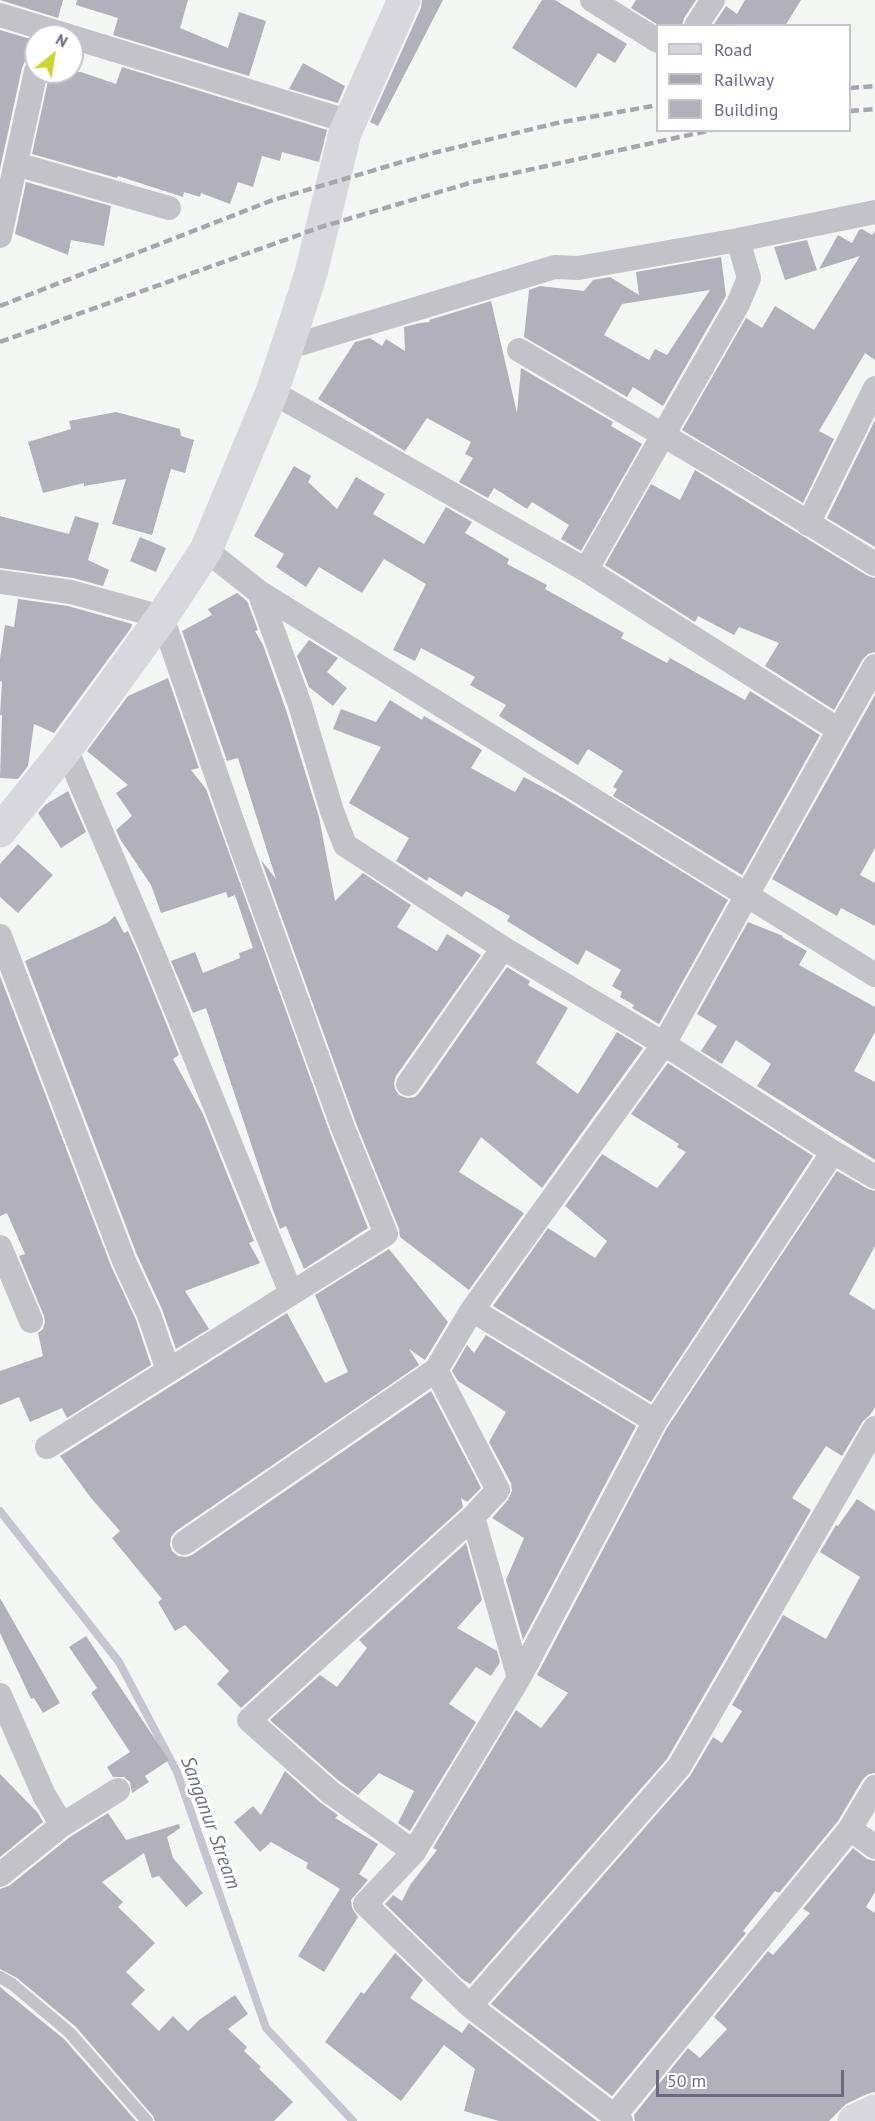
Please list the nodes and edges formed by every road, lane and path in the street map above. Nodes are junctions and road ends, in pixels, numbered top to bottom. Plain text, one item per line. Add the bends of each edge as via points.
1 (404, 0) edge
2 (592, 0) edge
3 (713, 0) edge
4 (0, 15) edge
5 (24, 24) edge
6 (697, 24) edge
7 (84, 40) edge
8 (656, 40) edge
9 (33, 84) edge
10 (350, 122) junction
11 (16, 164) junction
12 (169, 208) dead end
13 (875, 212) edge
14 (0, 236) edge
15 (738, 240) junction
16 (286, 348) junction
17 (519, 350) dead end
18 (875, 388) edge
19 (272, 392) junction
20 (664, 436) junction
21 (808, 524) junction
22 (206, 550) junction
23 (875, 564) edge
24 (586, 570) junction
25 (0, 582) edge
26 (259, 592) junction
27 (162, 617) junction
28 (875, 666) edge
29 (838, 730) junction
30 (66, 749) junction
31 (0, 831) edge
32 (748, 895) junction
33 (0, 936) edge
34 (503, 948) junction
35 (875, 975) edge
36 (664, 1044) junction
37 (408, 1084) dead end
38 (833, 1152) junction
39 (875, 1177) edge
40 (0, 1247) edge
41 (291, 1293) junction
42 (472, 1310) junction
43 (31, 1321) dead end
44 (168, 1370) junction
45 (436, 1370) junction
46 (655, 1420) junction
47 (875, 1428) edge
48 (46, 1446) dead end
49 (473, 1517) junction
50 (184, 1543) dead end
51 (519, 1677) junction
52 (0, 1695) edge
53 (875, 1787) edge
54 (118, 1790) dead end
55 (62, 1825) junction
56 (850, 1829) junction
57 (875, 1847) edge
58 (414, 1852) junction
59 (0, 1875) edge
60 (0, 1977) edge
61 (470, 2006) junction
62 (875, 2110) edge
63 (618, 2118) edge
64 (147, 2121) edge
65 (854, 2121) edge

1 - 10 street
2 - 8 street
3 - 6 street
4 - 5 street
7 - 10 street
9 - 11 street
10 - 16 street
11 - 12 street
11 - 14 street
13 - 15 street
15 - 16 street via 578,268 555,267
15 - 20 street via 749,278
16 - 19 street
17 - 20 street
18 - 21 street
19 - 22 street
19 - 24 street
20 - 21 street
20 - 24 street
21 - 23 street
22 - 26 street
22 - 27 street
24 - 29 street
25 - 27 street via 71,592
26 - 32 street
26 - 34 street via 345,845
27 - 30 street
27 - 41 street via 248,865 386,1234
28 - 29 street
29 - 32 street
30 - 31 street
30 - 41 street
32 - 35 street
32 - 36 street
33 - 44 street
34 - 36 street
34 - 37 street
36 - 38 street
36 - 42 street
38 - 39 street
38 - 46 street
40 - 43 street
41 - 44 street
42 - 45 street
42 - 46 street
44 - 48 street
45 - 49 street via 498,1490
45 - 50 street
46 - 51 street
47 - 61 street via 679,1767
49 - 51 street
49 - 58 street via 249,1720 330,1792
51 - 58 street
52 - 55 street via 44,1795
53 - 56 street
54 - 55 street
55 - 59 street
56 - 57 street
56 - 63 street
58 - 61 street via 364,1904
60 - 64 lane via 70,2033
61 - 63 street
62 - 65 street

